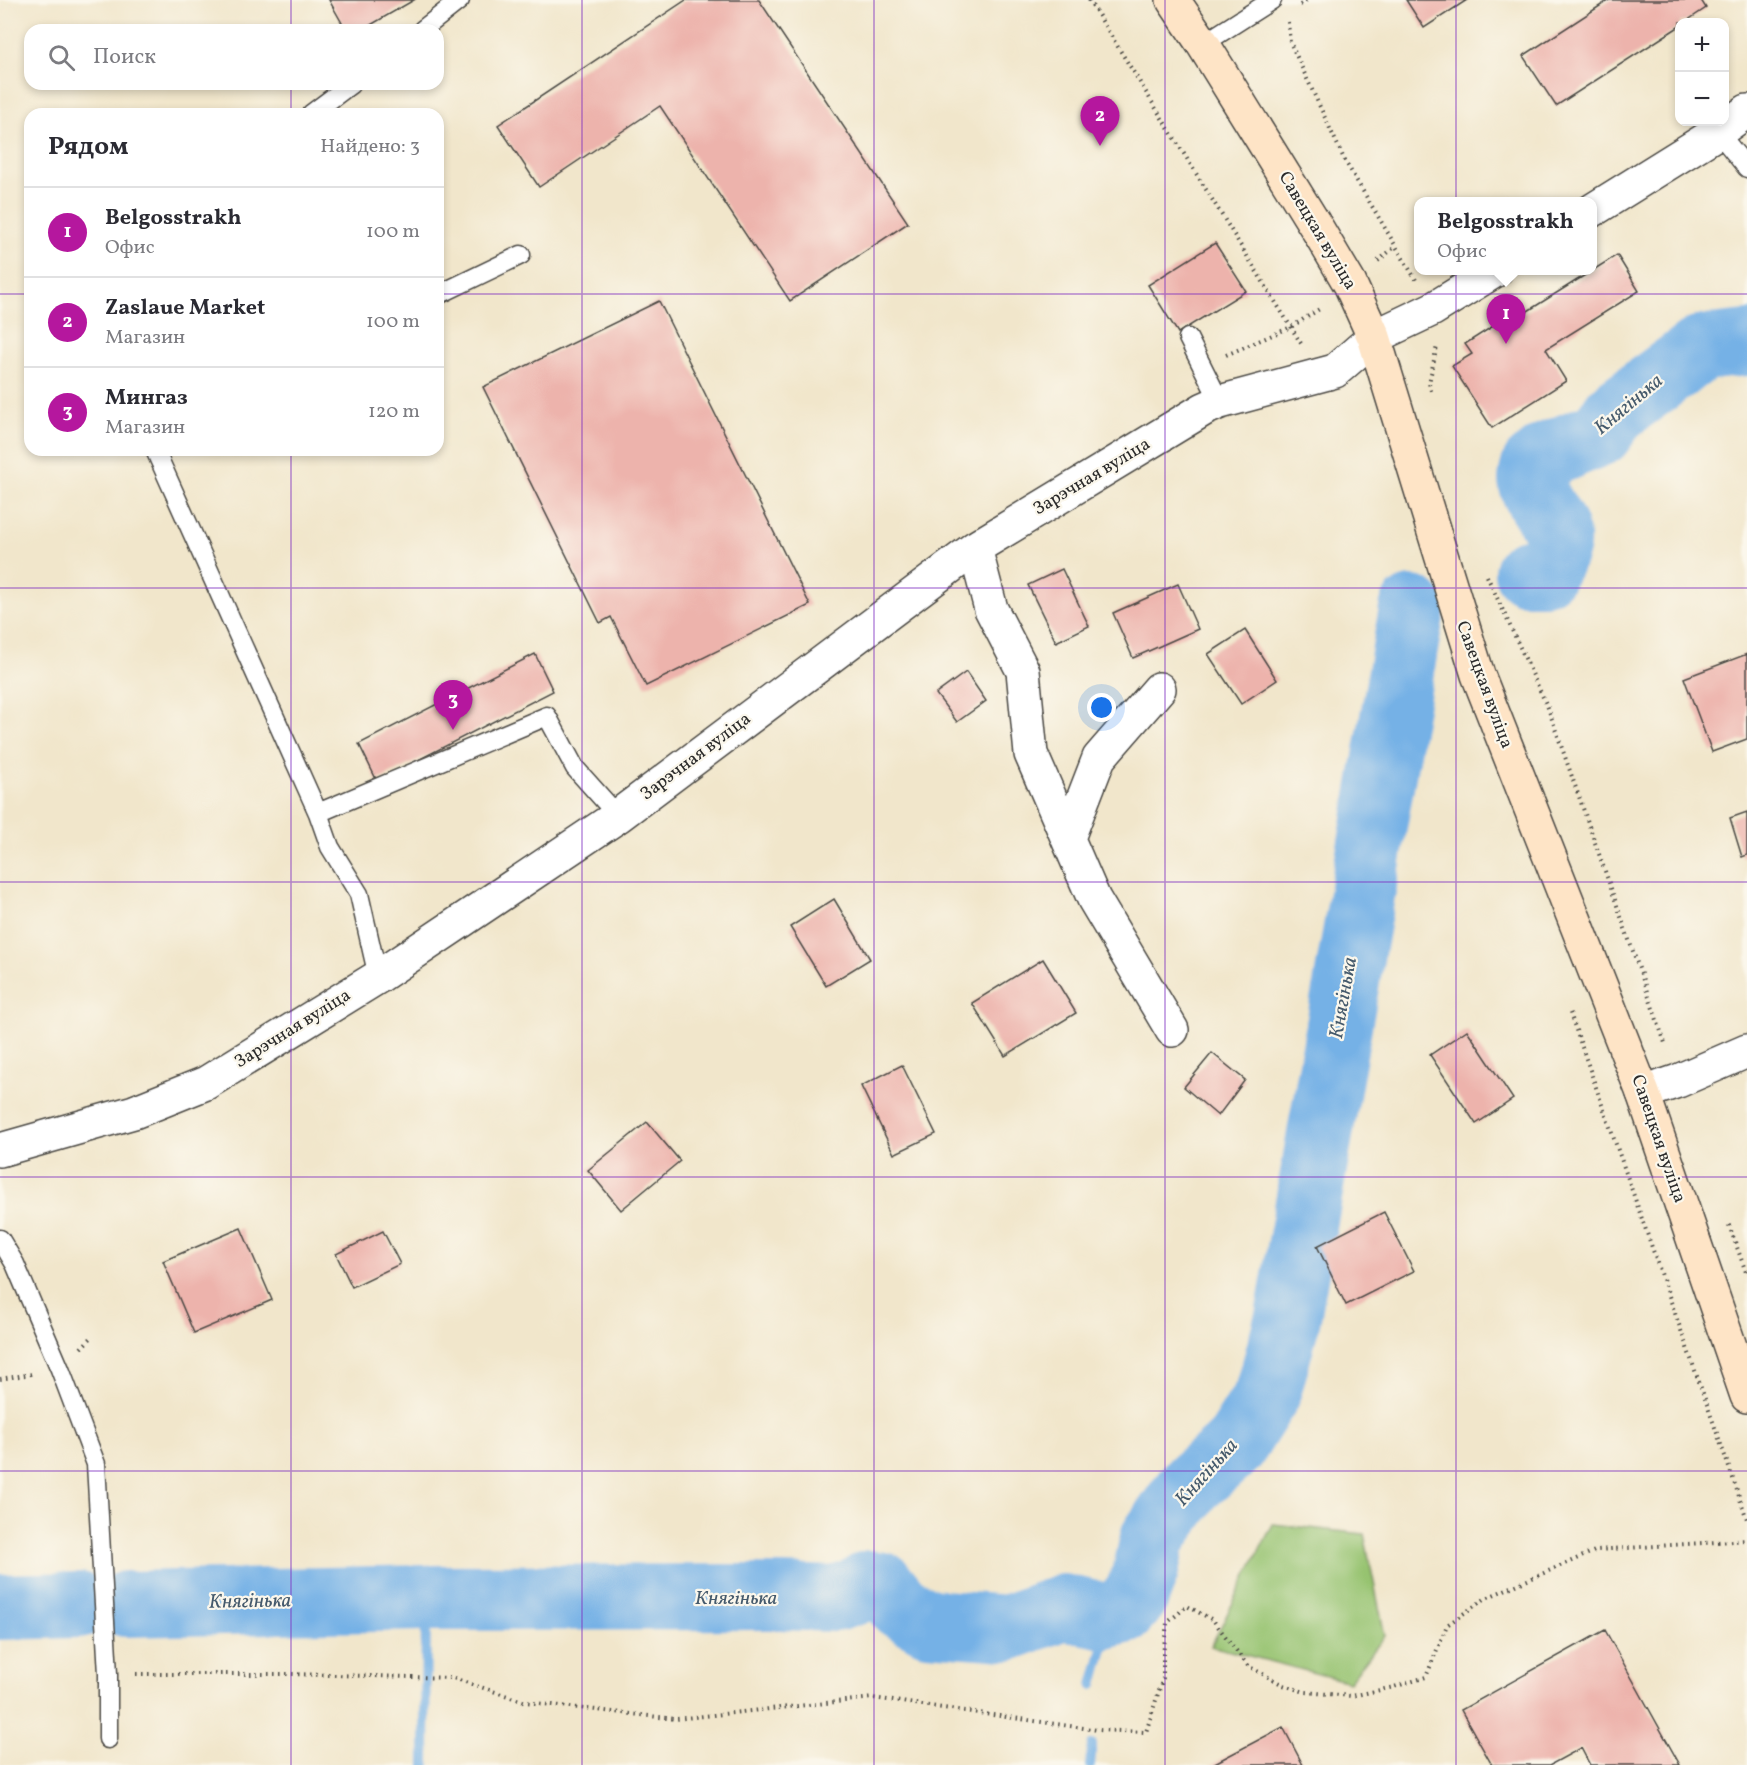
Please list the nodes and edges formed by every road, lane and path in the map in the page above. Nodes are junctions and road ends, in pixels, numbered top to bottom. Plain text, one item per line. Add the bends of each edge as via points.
1 (460, 0) edge
2 (1089, 0) edge
3 (1173, 0) edge
4 (1272, 0) edge
5 (1287, 13) dead end
6 (430, 24) edge
7 (1203, 44) junction
8 (343, 90) edge
9 (319, 108) edge
10 (1747, 111) edge
11 (1718, 132) junction
12 (1747, 168) edge
13 (1597, 208) edge
14 (1396, 246) junction
15 (520, 255) dead end
16 (1488, 275) edge
17 (1350, 285) junction
18 (444, 292) edge
19 (1433, 309) junction
20 (1291, 327) junction
21 (1374, 337) junction
22 (1188, 338) dead end
23 (1202, 365) junction
24 (1335, 371) junction
25 (1432, 394) dead end
26 (1220, 402) junction
27 (158, 456) edge
28 (975, 548) junction
29 (1486, 573) dead end
30 (1159, 689) dead end
31 (318, 813) junction
32 (618, 816) junction
33 (1068, 838) junction
34 (378, 977) junction
35 (1172, 1030) dead end
36 (1747, 1051) edge
37 (1678, 1081) junction
38 (1643, 1094) junction
39 (0, 1150) edge
40 (1728, 1221) dead end
41 (0, 1239) edge
42 (1747, 1275) edge
43 (1747, 1396) edge
44 (1747, 1540) edge
45 (108, 1674) junction
46 (108, 1739) dead end

1 - 6 lane
2 - 20 path
3 - 7 main road, Савецкая вуліца
4 - 7 lane
5 - 14 path via 1290,42 1345,161
7 - 17 main road, Савецкая вуліца
8 - 9 lane
10 - 11 street
11 - 12 lane
11 - 13 street
14 - 17 path
14 - 19 path
15 - 18 lane
16 - 19 street, Зарэчная вуліца
17 - 20 path
17 - 21 main road, Савецкая вуліца
19 - 21 street, Зарэчная вуліца
19 - 25 path via 1442,326 1429,383
20 - 23 path
20 - 24 path via 1307,352
21 - 24 street, Зарэчная вуліца
21 - 38 main road, Савецкая вуліца via 1478,675
22 - 23 lane
23 - 26 lane
24 - 26 street, Зарэчная вуліца
26 - 28 street, Зарэчная вуліца
27 - 31 lane
28 - 32 street, Зарэчная вуліца
28 - 33 street via 991,609 1023,671 1031,754
29 - 37 path via 1548,708
30 - 33 street via 1099,758
31 - 32 lane via 547,717 575,768
31 - 34 lane via 330,847 359,894
32 - 34 street, Зарэчная вуліца
33 - 35 street via 1094,899
34 - 39 street, Зарэчная вуліца via 206,1083 134,1112
36 - 37 street
37 - 38 street
38 - 43 main road, Савецкая вуліца
40 - 42 path
41 - 45 lane via 20,1274 96,1464
44 - 45 path via 1597,1550 1486,1598 1447,1625 1426,1677 1352,1696 1305,1692 1248,1666 1213,1620 1187,1606 1167,1623 1163,1678 1146,1732 1098,1731 873,1698 676,1719 526,1702 453,1678
45 - 46 lane

